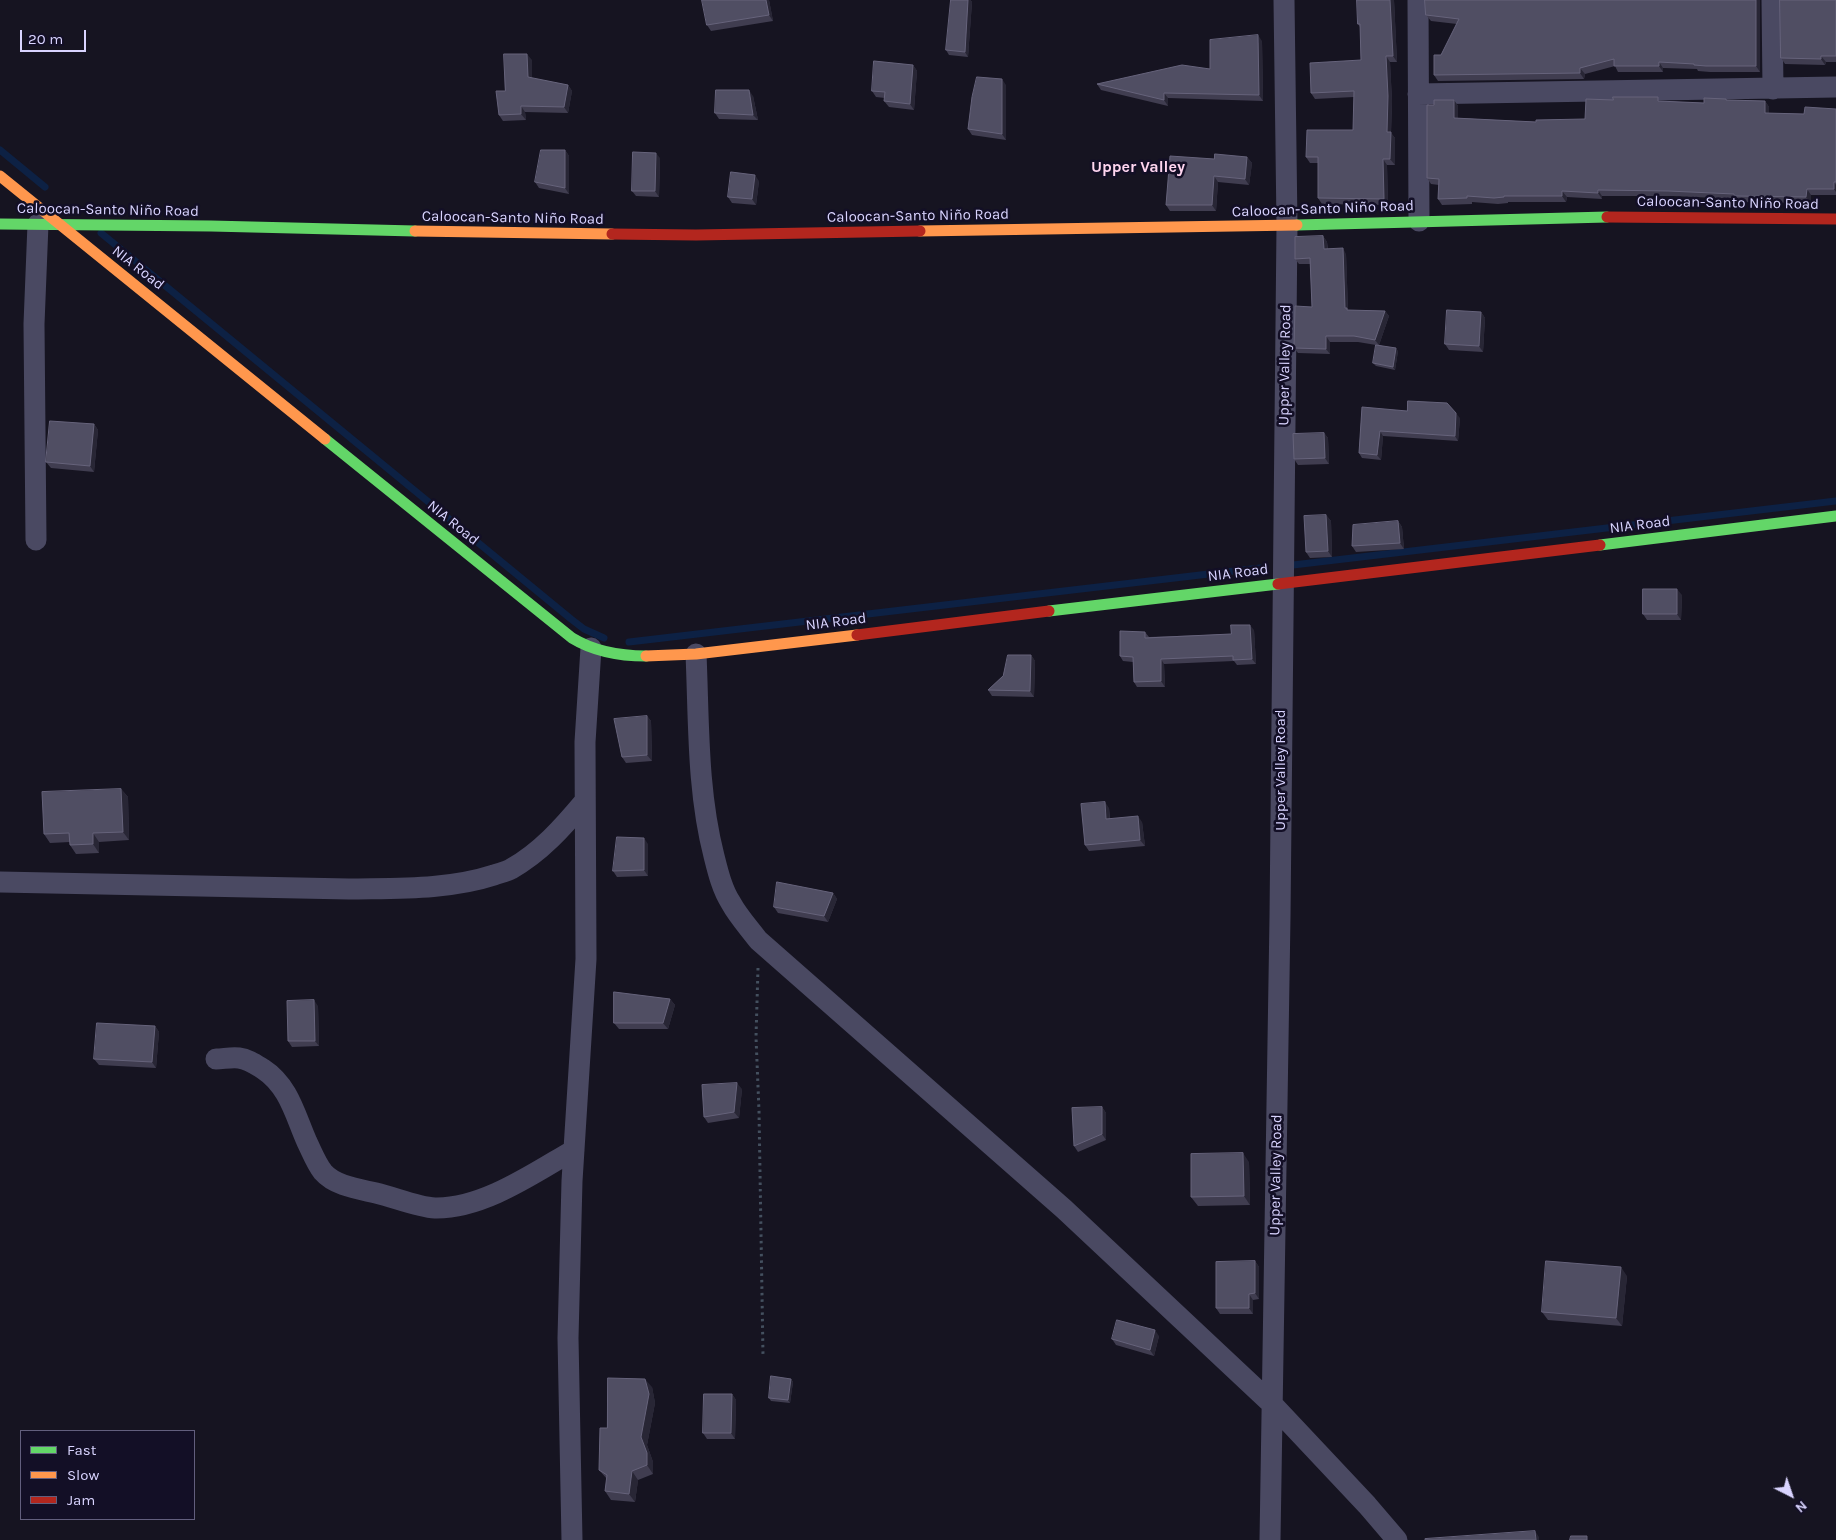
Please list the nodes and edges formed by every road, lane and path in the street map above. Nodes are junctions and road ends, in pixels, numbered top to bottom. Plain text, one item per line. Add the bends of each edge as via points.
1 (1284, 0) edge
2 (1418, 0) edge
3 (1772, 0) edge
4 (1836, 87) edge
5 (1773, 88) junction
6 (1418, 94) junction
7 (0, 176) edge
8 (1836, 219) edge
9 (1419, 221) junction
10 (0, 224) edge
11 (48, 224) junction
12 (1287, 226) junction
13 (1836, 516) edge
14 (36, 540) dead end
15 (1282, 583) junction
16 (591, 648) junction
17 (696, 654) junction
18 (584, 802) junction
19 (0, 882) edge
20 (758, 940) junction
21 (216, 1059) dead end
22 (574, 1150) junction
23 (763, 1355) dead end
24 (1273, 1405) junction
25 (572, 1540) edge
26 (1270, 1540) edge
27 (1397, 1540) edge

1 - 12 street, Upper Valley Road
2 - 6 street
3 - 5 street
4 - 5 street
5 - 6 street
6 - 9 street
7 - 11 street, NIA Road
8 - 9 street, Caloocan-Santo Niño Road via 1638,216
9 - 12 street, Caloocan-Santo Niño Road
10 - 11 street, Caloocan-Santo Niño Road
11 - 12 street, Caloocan-Santo Niño Road via 696,235
11 - 14 street via 34,324
11 - 16 street, NIA Road via 160,304 542,615
12 - 15 street, Upper Valley Road
13 - 15 street, NIA Road
15 - 17 street, NIA Road
15 - 24 street, Upper Valley Road
16 - 17 street, NIA Road via 614,654
16 - 18 street
17 - 20 street via 706,824 718,873 730,902
18 - 19 street via 560,831 536,852 510,870 474,882 349,889
18 - 22 street via 586,959
20 - 23 path via 756,1037
20 - 24 street via 1064,1209
21 - 22 street via 246,1060 271,1074 284,1089 324,1174 354,1187 416,1204 434,1208 481,1199
22 - 25 street via 568,1338
24 - 26 street, Upper Valley Road
24 - 27 street

